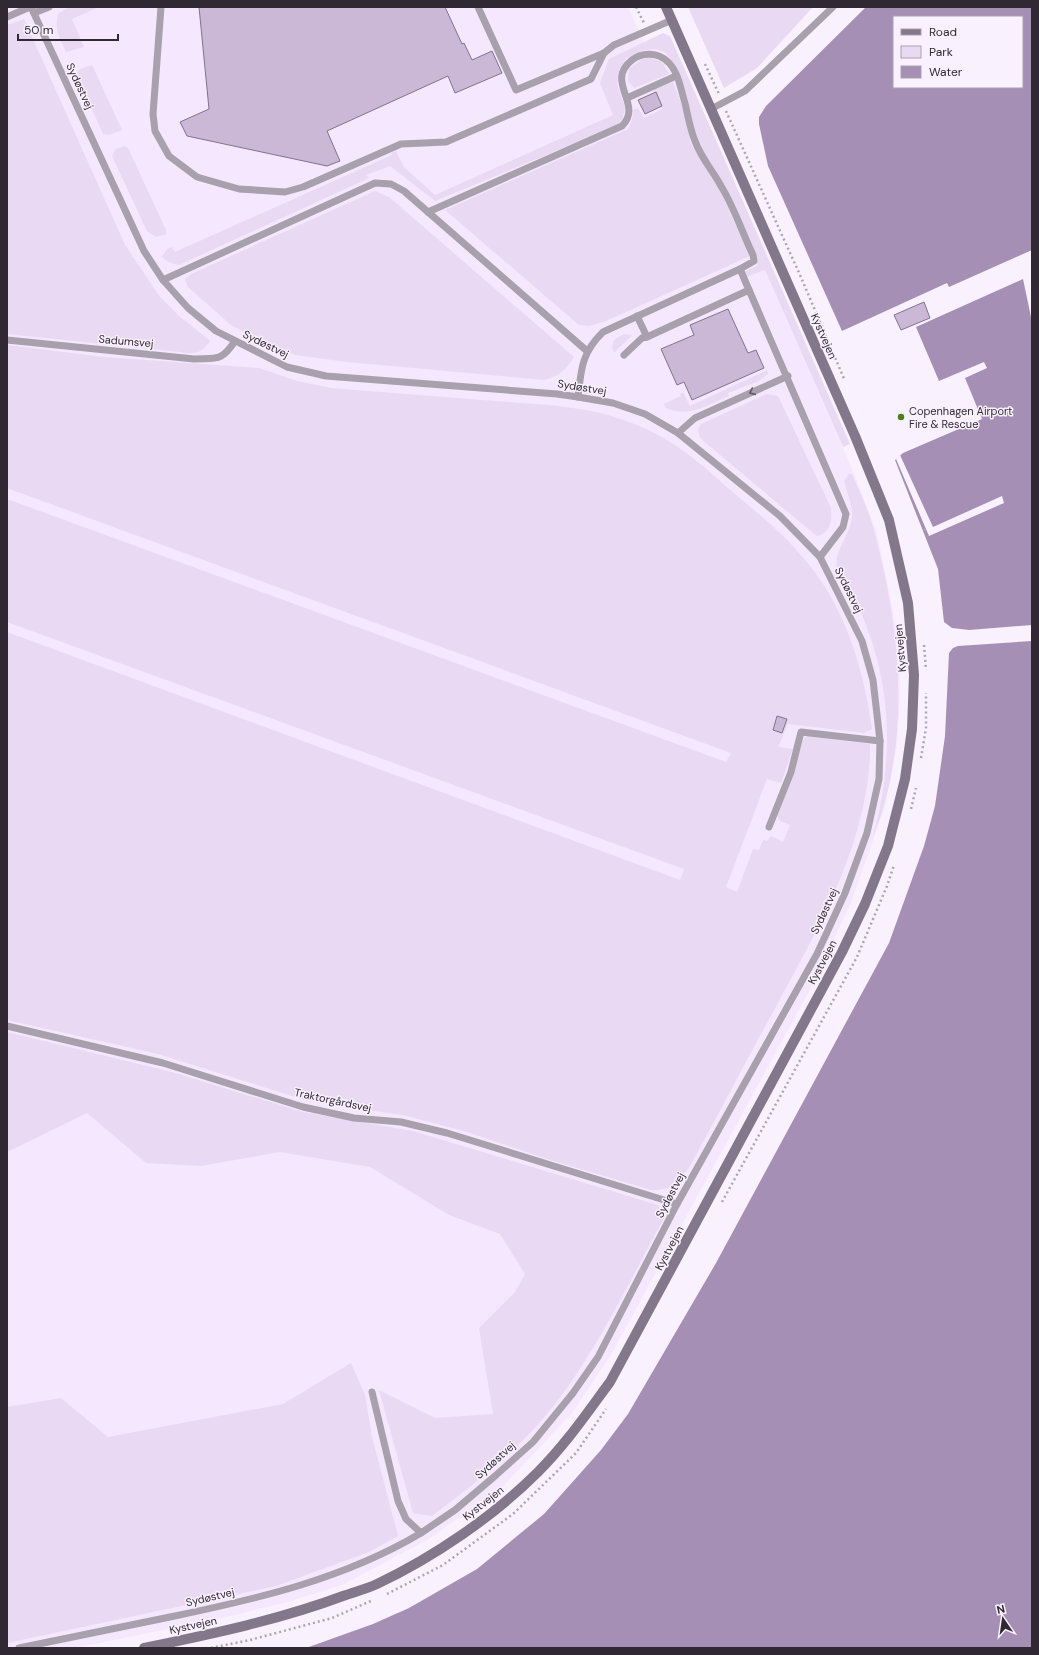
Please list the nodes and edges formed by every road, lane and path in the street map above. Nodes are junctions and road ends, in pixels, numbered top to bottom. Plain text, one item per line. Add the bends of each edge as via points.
1 (49, 7) edge
2 (161, 7) edge
3 (478, 7) edge
4 (636, 7) edge
5 (666, 7) edge
6 (833, 7) edge
7 (32, 9) edge
8 (7, 16) edge
9 (672, 20) junction
10 (647, 30) junction
11 (604, 53) junction
12 (676, 76) junction
13 (627, 98) junction
14 (723, 104) junction
15 (711, 109) junction
16 (428, 212) junction
17 (740, 269) junction
18 (163, 280) junction
19 (749, 290) junction
20 (637, 316) junction
21 (647, 337) junction
22 (7, 340) edge
23 (235, 341) junction
24 (587, 351) junction
25 (624, 355) dead end
26 (788, 376) junction
27 (845, 382) dead end
28 (578, 397) junction
29 (678, 433) junction
30 (820, 557) junction
31 (924, 643) dead end
32 (926, 672) dead end
33 (926, 688) dead end
34 (880, 741) junction
35 (920, 764) dead end
36 (916, 785) dead end
37 (909, 814) dead end
38 (769, 827) dead end
39 (897, 858) dead end
40 (7, 1026) edge
41 (677, 1204) junction
42 (719, 1207) dead end
43 (372, 1392) dead end
44 (610, 1404) dead end
45 (421, 1533) junction
46 (385, 1594) dead end
47 (378, 1597) dead end
48 (19, 1648) edge
49 (144, 1648) edge
50 (211, 1648) edge

1 - 7 lane
2 - 11 lane via 153,114 153,125 158,138 169,156 197,177 239,189 263,192 285,192 303,187 401,144 446,142 591,79
3 - 11 lane via 516,90
4 - 10 path
5 - 9 street, Kystvejen
6 - 14 lane via 746,90
7 - 8 lane
7 - 18 lane, Sydøstvej via 144,251
9 - 10 lane
9 - 15 street, Kystvejen
10 - 11 lane via 614,45
12 - 13 lane
12 - 13 lane via 673,68 661,56 646,54 635,58 626,66 621,81
12 - 17 lane via 695,142 722,187 753,255 754,261
13 - 16 lane via 630,112 622,126
14 - 15 lane
14 - 27 path
15 - 49 street, Kystvejen via 890,520 908,603 914,675 912,729 905,779 888,846 842,952 610,1382 568,1439 539,1471 501,1506 447,1544 377,1584 317,1606 240,1627
16 - 18 lane via 391,184 375,183
16 - 24 lane
17 - 19 lane
17 - 20 lane
18 - 23 lane, Sydøstvej via 188,308 216,331
19 - 21 lane
19 - 26 lane
20 - 21 lane
20 - 24 lane via 604,332 592,342
21 - 25 lane via 642,338
22 - 23 lane, Sadumsvej via 194,358 220,358
23 - 28 lane, Sydøstvej via 287,367 326,376
24 - 28 lane via 581,367
26 -> 29 lane via 695,418
26 - 30 lane via 846,514 843,527
28 - 29 lane, Sydøstvej via 612,403 638,412
29 - 30 lane, Sydøstvej via 780,516
30 - 34 lane, Sydøstvej via 862,641 874,680
31 - 32 path
33 - 35 path via 926,728
34 - 38 lane via 801,732 791,772
34 - 41 lane, Sydøstvej via 879,779 867,833 845,893 817,954
36 - 37 path
39 - 42 path via 856,957
40 - 41 lane, Traktorgårdsvej via 163,1063 303,1107 354,1118 401,1122 447,1133
41 - 45 lane, Sydøstvej via 598,1357 573,1393 533,1442 455,1510
43 - 45 lane via 398,1501 406,1519
44 - 46 path via 576,1454 513,1514 443,1565
45 - 48 lane, Sydøstvej via 340,1572 282,1592
47 - 50 path via 332,1618

